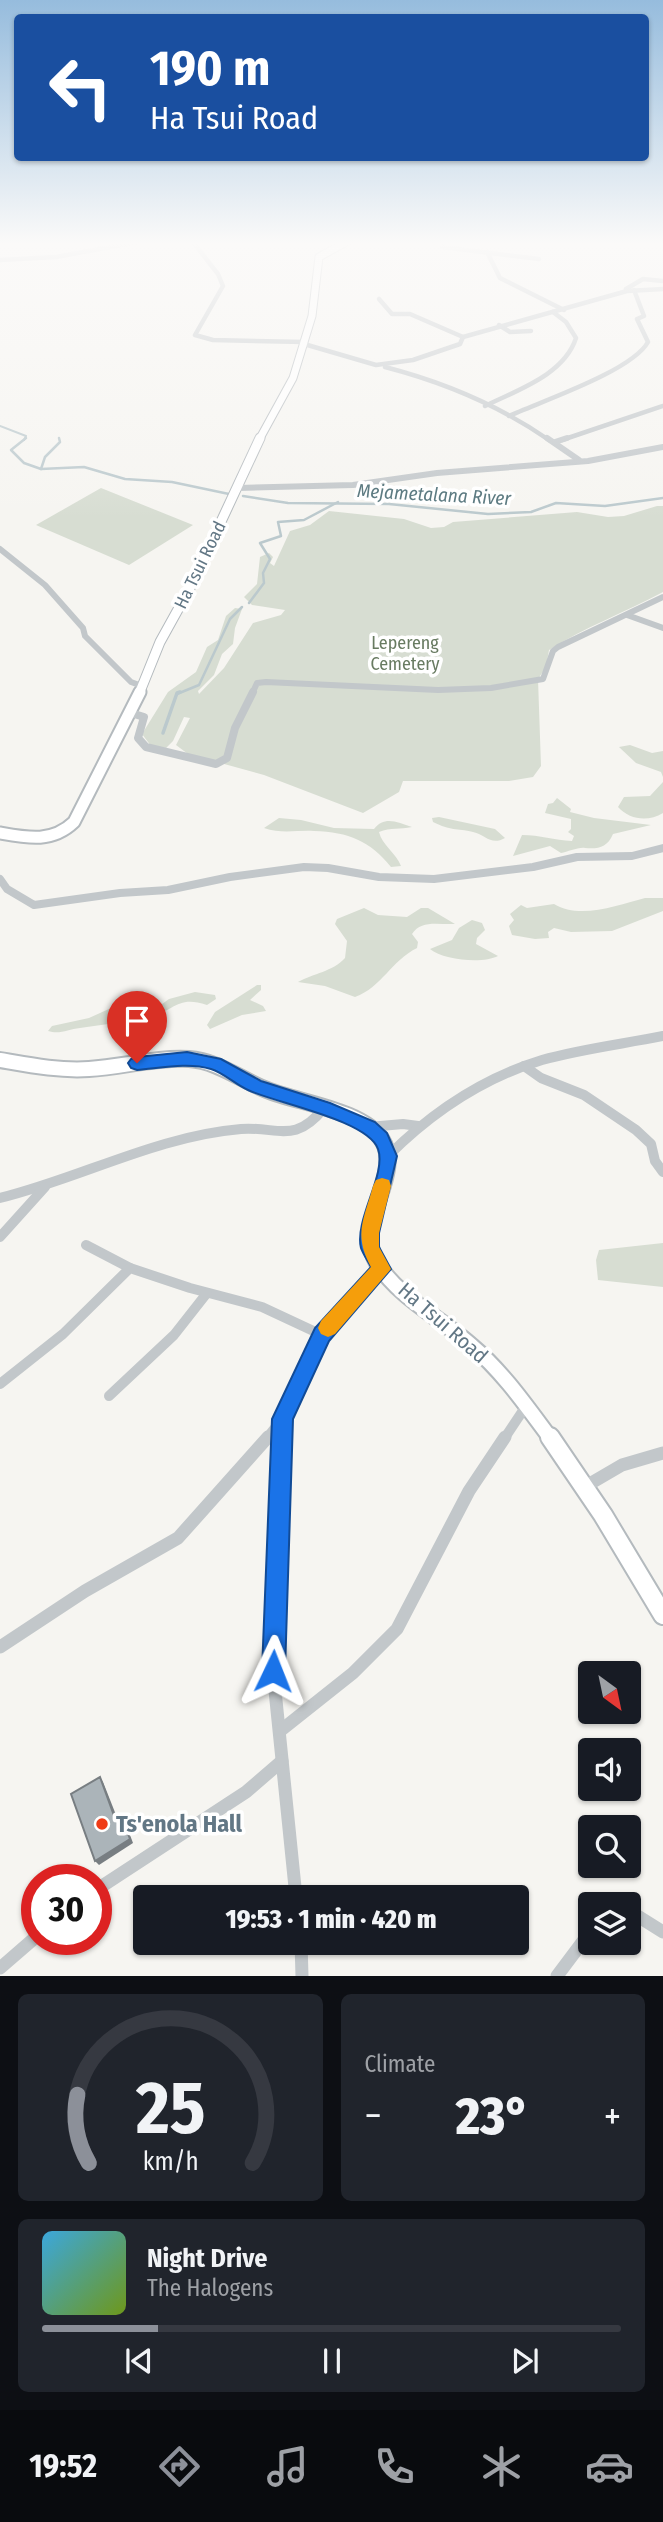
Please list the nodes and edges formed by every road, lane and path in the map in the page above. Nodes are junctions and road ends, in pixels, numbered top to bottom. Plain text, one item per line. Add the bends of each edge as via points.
1 (307, 333) edge
2 (454, 333) edge
3 (475, 333) edge
4 (573, 333) edge
5 (644, 333) edge
6 (195, 335) joint
7 (187, 336) dead end
8 (463, 337) junction
9 (304, 343) junction
10 (383, 366) junction
11 (485, 406) junction
12 (663, 407) edge
13 (509, 416) junction
14 (555, 442) junction
15 (663, 447) edge
16 (581, 461) junction
17 (238, 488) junction
18 (0, 549) edge
19 (663, 597) edge
20 (627, 615) junction
21 (663, 628) edge
22 (142, 686) junction
23 (131, 713) junction
24 (0, 833) edge
25 (663, 848) edge
26 (0, 878) edge
27 (663, 1036) edge
28 (0, 1060) edge
29 (524, 1066) junction
30 (324, 1108) junction
31 (418, 1126) junction
32 (369, 1127) junction
33 (388, 1156) junction
34 (663, 1172) edge
35 (45, 1187) junction
36 (0, 1198) edge
37 (0, 1237) edge
38 (86, 1245) dead end
39 (130, 1268) junction
40 (381, 1269) junction
41 (207, 1293) junction
42 (322, 1335) junction
43 (0, 1384) edge
44 (109, 1396) dead end
45 (526, 1406) junction
46 (282, 1419) junction
47 (663, 1453) edge
48 (586, 1486) junction
49 (663, 1615) edge
50 (0, 1647) edge
51 (280, 1731) junction
52 (282, 1761) junction
53 (112, 1880) edge
54 (295, 1885) edge
55 (641, 1919) edge
56 (663, 1933) edge
57 (578, 1948) edge
58 (21, 1950) edge
59 (301, 1955) edge
60 (0, 1968) edge
61 (302, 1976) edge
62 (557, 1976) edge

1 - 9 street, Ha Tsui Road
2 - 8 street
3 - 8 street
4 - 11 street via 576,338 563,361
5 - 13 street via 648,342 642,354 625,365
6 - 7 street
6 - 9 street via 213,340
8 - 10 street via 460,344
9 - 10 street
9 - 17 street, Ha Tsui Road via 285,398 258,442
10 - 11 street via 464,393
11 - 13 street
12 - 14 street
13 - 14 street
14 - 16 street
15 - 16 street
16 - 17 street via 353,485
17 - 22 street, Ha Tsui Road
18 - 22 street via 45,585 85,636 131,682
19 - 20 street
20 - 21 street
20 - 23 street via 558,647 543,679 523,683 463,690 257,683 235,728 227,758 216,764 146,747 138,738 144,717
22 - 23 street, Ha Tsui Road
23 - 24 street, Ha Tsui Road via 67,831 40,839
25 - 26 street via 434,879 304,867 167,890 34,905 6,889
27 - 29 street
28 - 30 street via 97,1069 205,1060 270,1092
29 - 31 street via 481,1086
29 - 34 street via 583,1095 636,1130 650,1144
30 - 32 street
30 - 35 street via 295,1130 243,1129 147,1148
31 - 32 street
31 - 33 street
32 - 33 street via 381,1138
33 - 40 street, Ha Tsui Road via 370,1233 370,1247
35 - 36 street
35 - 37 street
38 - 39 street
39 - 41 street
39 - 43 street via 63,1335
40 - 42 street
40 - 45 street, Ha Tsui Road via 483,1357
41 - 42 street via 262,1307
41 - 44 street via 153,1358
42 - 46 street
45 - 48 street, Ha Tsui Road
45 - 51 street via 469,1491 397,1629 353,1673
46 - 50 street via 178,1538
46 - 51 street via 273,1671
47 - 48 street via 622,1465
48 - 49 street, Ha Tsui Road
51 - 52 street
52 - 53 street via 246,1792
52 - 54 street
55 - 56 street
57 - 62 street
58 - 60 street
59 - 61 street

